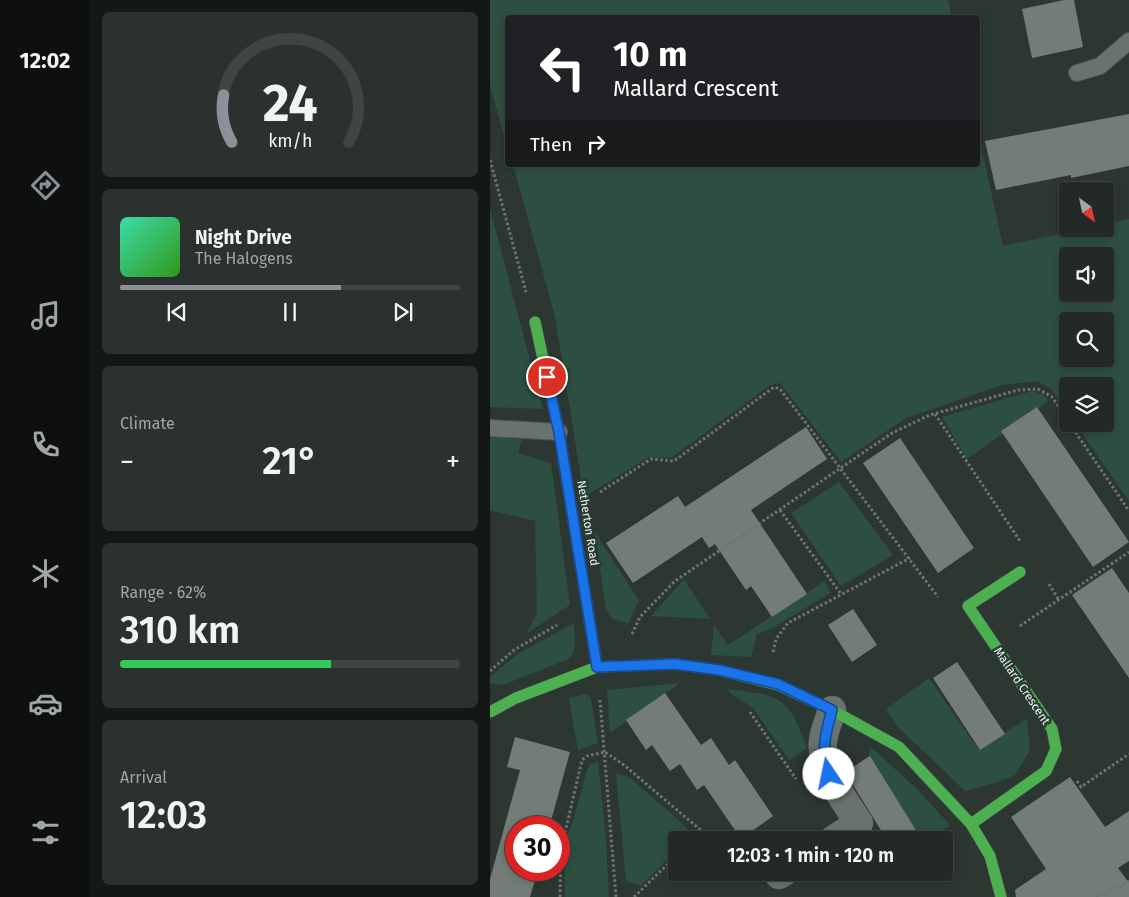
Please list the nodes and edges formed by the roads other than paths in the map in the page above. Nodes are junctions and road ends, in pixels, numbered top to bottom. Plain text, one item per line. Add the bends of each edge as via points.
1 (1129, 41) edge
2 (1077, 73) dead end
3 (535, 322) road end
4 (490, 428) edge
5 (559, 432) junction
6 (1020, 572) road end
7 (597, 667) junction
8 (832, 710) junction
9 (490, 712) edge
10 (971, 824) junction
11 (847, 831) edge
12 (1001, 897) edge

1 - 2 lane via 1100,66
3 - 5 street, Netherton Road
4 - 5 lane
5 - 7 street, Netherton Road
6 - 10 street, Mallard Crescent via 968,606 1052,729 1056,749 1046,771
7 - 8 street via 675,664 719,670 778,684
7 - 9 street via 516,698
8 - 10 street via 898,747
8 - 11 street via 823,741 824,760 859,823
10 - 12 street via 990,856

